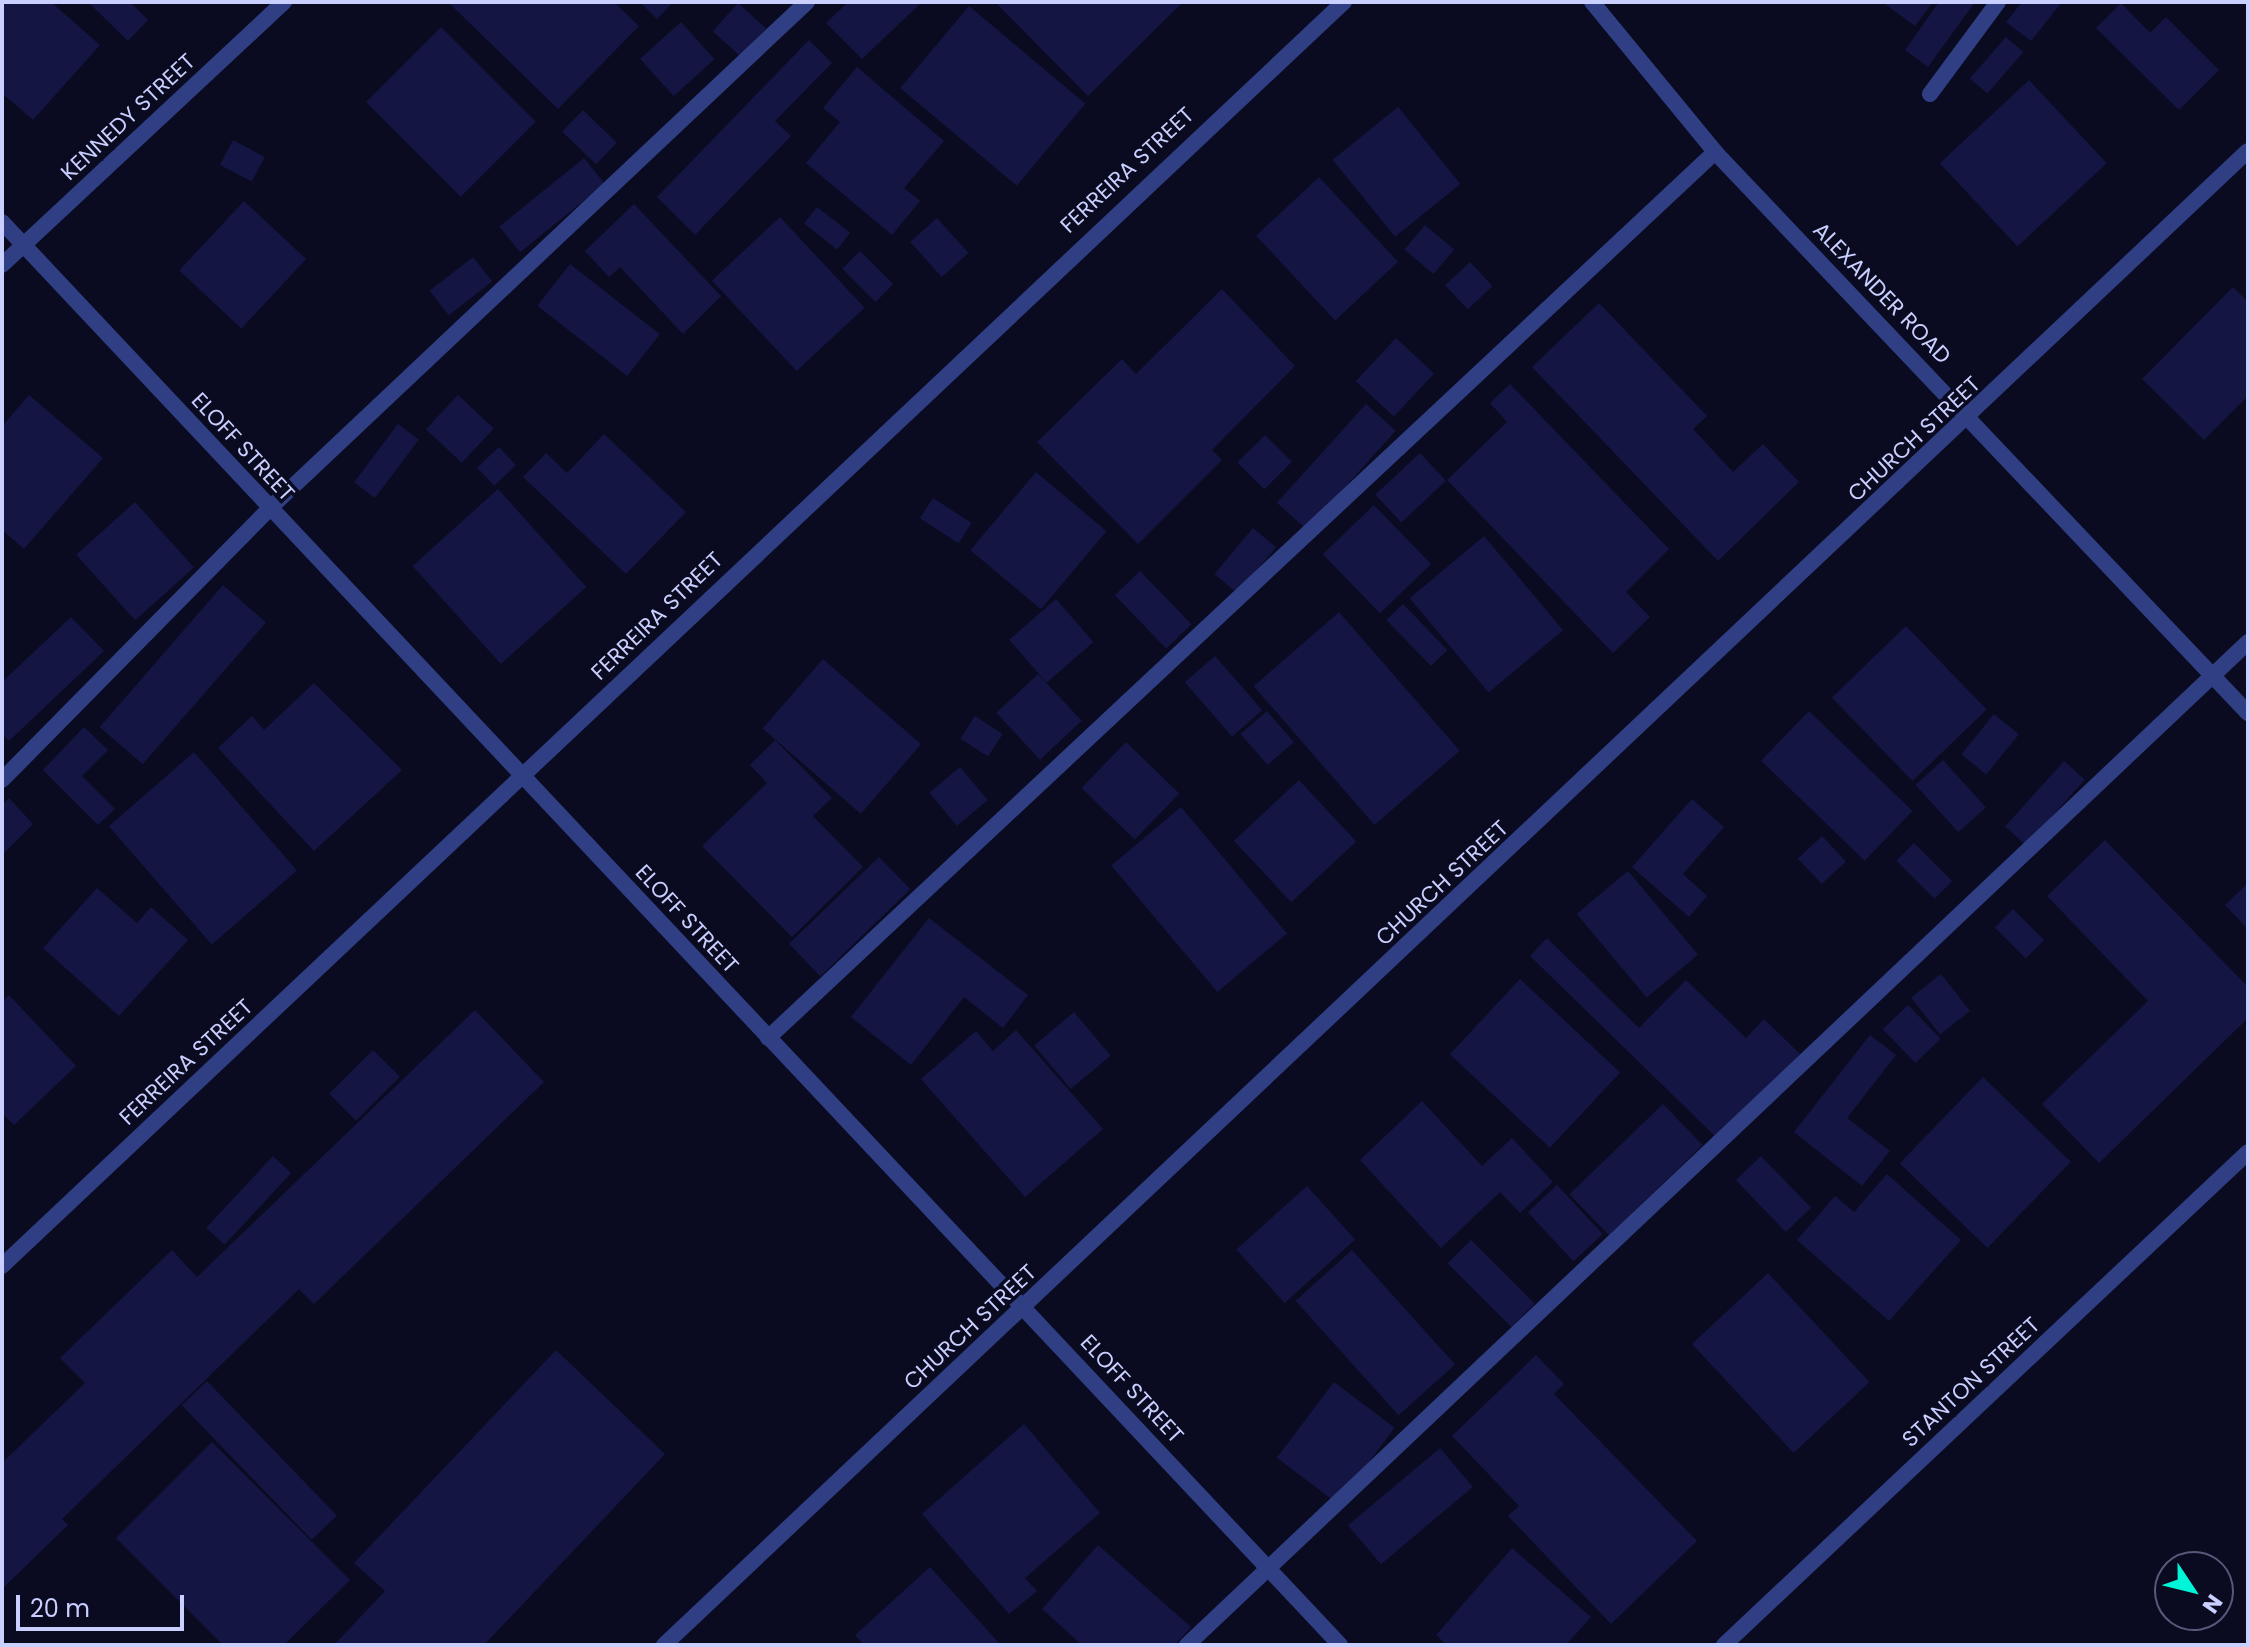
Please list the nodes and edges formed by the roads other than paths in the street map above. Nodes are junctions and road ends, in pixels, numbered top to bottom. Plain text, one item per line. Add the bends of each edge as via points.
1 (284, 2) edge
2 (807, 2) edge
3 (1344, 2) edge
4 (1592, 2) edge
5 (1998, 2) edge
6 (1930, 94) dead end
7 (2248, 151) edge
8 (1715, 152) junction
9 (2, 222) edge
10 (23, 245) junction
11 (2, 265) edge
12 (1970, 416) junction
13 (270, 508) junction
14 (2248, 642) edge
15 (2213, 675) junction
16 (2248, 713) edge
17 (522, 775) junction
18 (2, 780) edge
19 (768, 1038) junction
20 (2248, 1152) edge
21 (2, 1266) edge
22 (1025, 1305) junction
23 (1268, 1568) junction
24 (664, 1645) edge
25 (1187, 1645) edge
26 (1340, 1645) edge
27 (1724, 1645) edge

1 - 10 street, KENNEDY STREET
2 - 13 street
3 - 17 street, FERREIRA STREET
4 - 8 street, ALEXANDER ROAD
5 - 6 street
7 - 12 street, CHURCH STREET
8 - 12 street, ALEXANDER ROAD
8 - 19 street
9 - 10 street, ELOFF STREET
10 - 11 street, KENNEDY STREET
10 - 13 street, ELOFF STREET
12 - 15 street, ALEXANDER ROAD
12 - 22 street, CHURCH STREET
13 - 17 street, ELOFF STREET
13 - 18 street
14 - 15 street
15 - 16 street, ALEXANDER ROAD
15 - 23 street
17 - 19 street, ELOFF STREET
17 - 21 street, FERREIRA STREET
19 - 22 street, ELOFF STREET
20 - 27 street, STANTON STREET
22 - 23 street, ELOFF STREET
22 - 24 street, CHURCH STREET
23 - 25 street
23 - 26 street, ELOFF STREET

